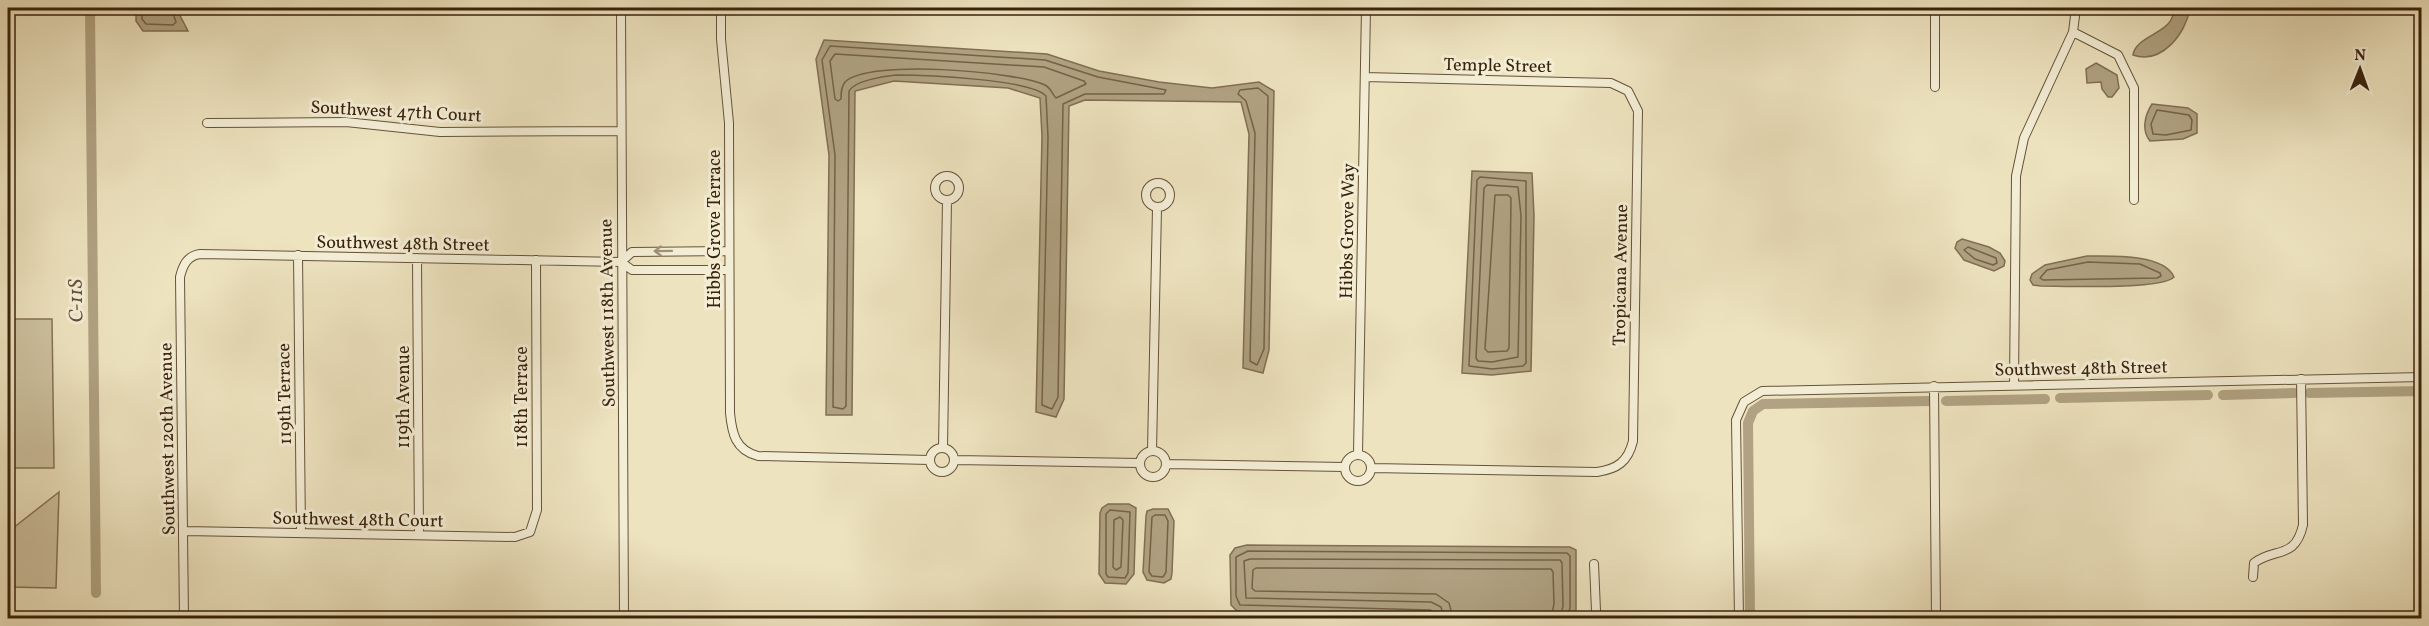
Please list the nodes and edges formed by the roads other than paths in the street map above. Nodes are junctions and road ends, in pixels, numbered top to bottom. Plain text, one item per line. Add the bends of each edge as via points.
1 (621, 8) edge
2 (721, 8) edge
3 (1366, 8) edge
4 (1935, 8) edge
5 (2076, 8) edge
6 (2073, 32) junction
7 (1365, 77) junction
8 (1935, 87) dead end
9 (1628, 91) joint
10 (207, 123) dead end
11 (620, 131) junction
12 (947, 200) dead end
13 (2134, 200) dead end
14 (1157, 208) dead end
15 (729, 250) junction
16 (298, 255) junction
17 (417, 258) junction
18 (536, 260) junction
19 (187, 261) joint
20 (621, 262) junction
21 (729, 270) junction
22 (2421, 377) edge
23 (2301, 379) junction
24 (2014, 384) junction
25 (1934, 386) junction
26 (943, 448) junction
27 (1152, 451) junction
28 (1358, 454) junction
29 (930, 460) junction
30 (954, 460) junction
31 (1140, 464) junction
32 (1166, 464) junction
33 (1345, 467) junction
34 (1372, 468) junction
35 (183, 531) junction
36 (301, 532) junction
37 (530, 532) joint
38 (419, 535) junction
39 (1594, 564) dead end
40 (2253, 577) dead end
41 (184, 618) edge
42 (624, 618) edge
43 (1594, 618) edge
44 (1739, 618) edge
45 (1936, 618) edge

1 - 11 street, Southwest 118th Avenue
2 - 15 street, Hibbs Grove Terrace via 728,103
3 - 7 street, Hibbs Grove Way
4 - 8 street
5 - 6 street
6 - 13 street via 2118,55 2134,88
6 - 24 street via 2024,138 2016,176
7 - 9 street, Temple Street via 1611,82
7 - 28 street, Hibbs Grove Way
9 - 34 street, Tropicana Avenue via 1638,111 1633,441 1625,460 1611,470 1598,472
10 - 11 street, Southwest 47th Court via 346,122 440,132
11 - 20 street, Southwest 118th Avenue
12 - 26 street
14 - 27 street
15 -> 20 street, Southwest 48th Street via 632,252
15 - 21 street, Hibbs Grove Terrace
16 - 17 street, Southwest 48th Street
16 - 19 street, Southwest 48th Street via 200,254
16 - 36 street, 119th Terrace
17 - 18 street, Southwest 48th Street
17 - 38 street, 119th Avenue
18 - 20 street, Southwest 48th Street
18 - 37 street, 118th Terrace via 537,510
19 - 35 street, Southwest 120th Avenue via 180,277
20 - 21 street, Southwest 48th Street via 632,270
20 - 42 street, Southwest 118th Avenue
21 - 29 street, Hibbs Grove Terrace via 730,413 733,438 741,448 758,456
22 - 23 street, Southwest 48th Street
23 - 24 street, Southwest 48th Street
23 - 40 street via 2301,535 2287,551 2261,557 2254,563
24 - 25 street, Southwest 48th Street
25 - 44 street, Southwest 48th Street via 1762,391 1744,402 1736,420
25 - 45 street
26 - 29 street via 935,450
26 - 30 street via 951,451
27 - 31 street via 1145,454
27 - 32 street via 1163,456
28 - 33 street via 1349,458
28 - 34 street via 1369,459
29 - 30 street via 933,468 944,472 951,469
30 - 31 street
31 - 32 street via 1145,474 1153,476 1163,471
32 - 33 street
33 - 34 street via 1348,476 1356,481 1365,479
35 - 36 street, Southwest 48th Court
35 - 41 street, Southwest 120th Avenue
36 - 38 street, Southwest 48th Court
37 - 38 street, Southwest 48th Court via 514,537
39 - 43 street

